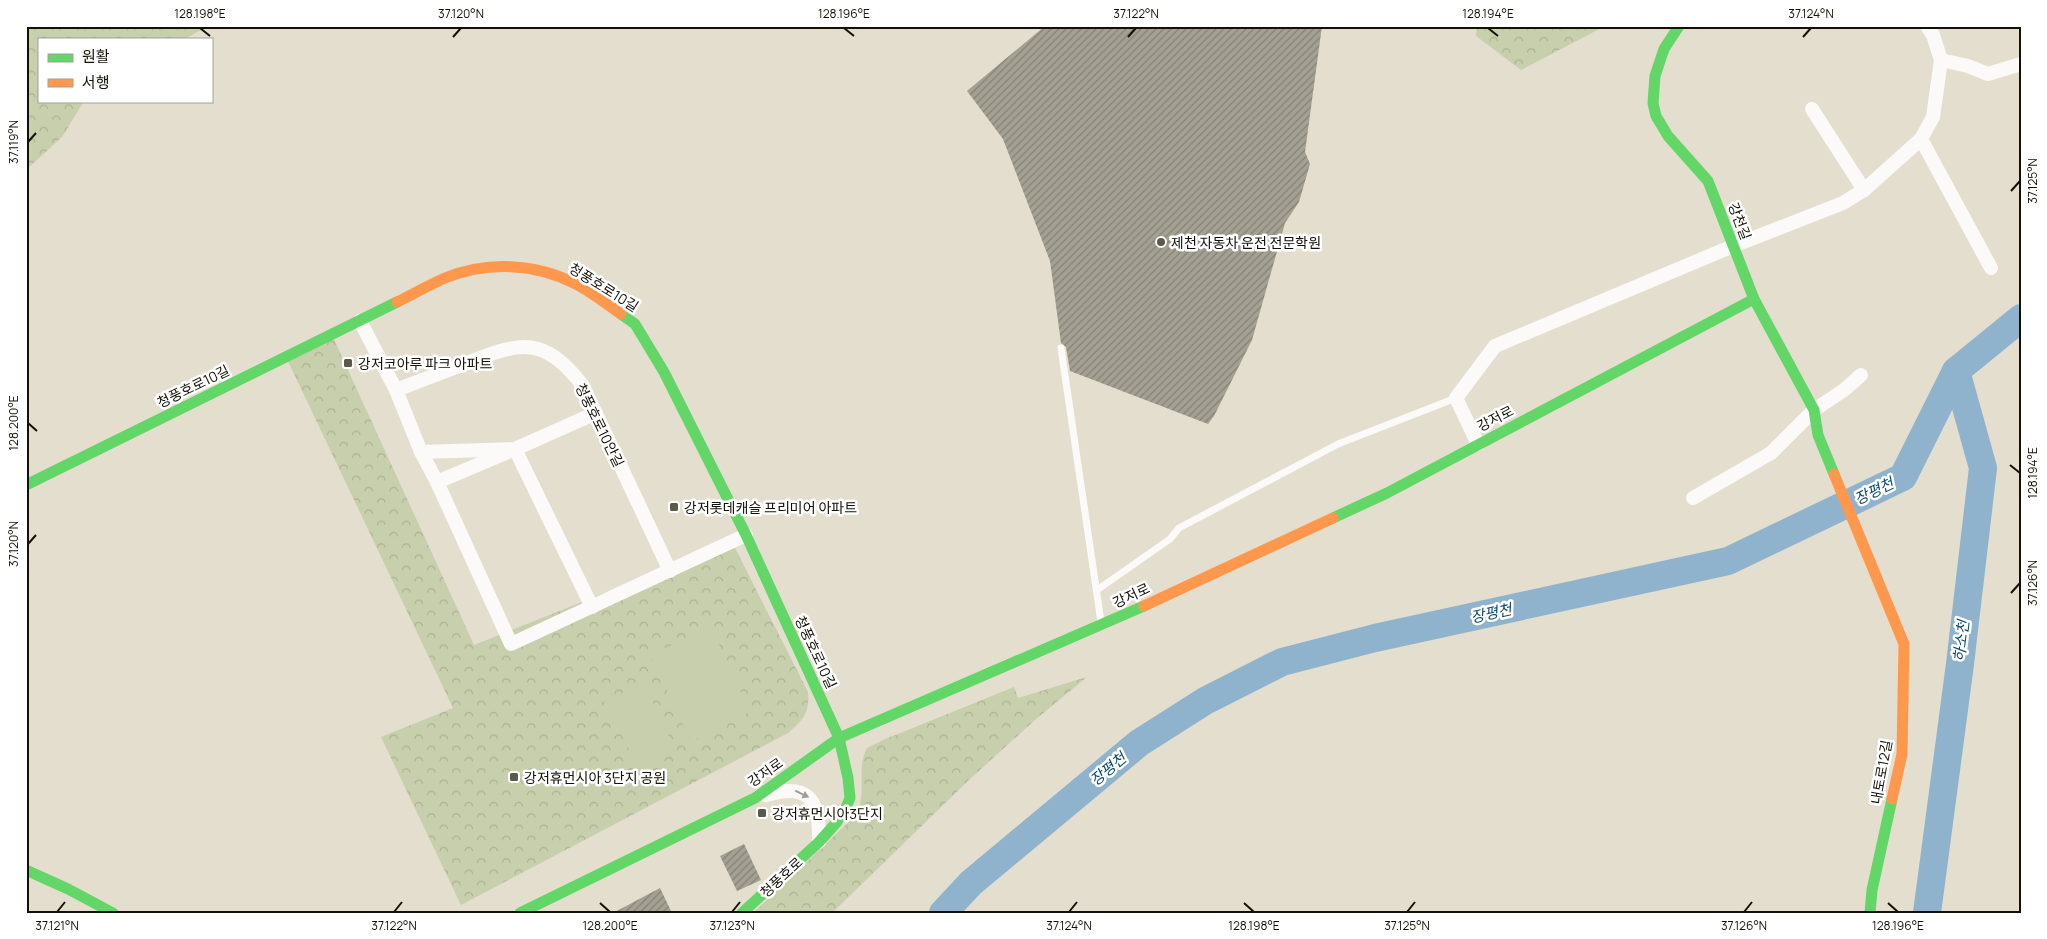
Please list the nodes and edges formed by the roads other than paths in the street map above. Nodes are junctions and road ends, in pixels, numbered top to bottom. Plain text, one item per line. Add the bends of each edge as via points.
1 (1679, 26) edge
2 (1927, 26) edge
3 (2021, 54) edge
4 (1942, 60) junction
5 (2016, 65) edge
6 (1812, 110) dead end
7 (1920, 139) junction
8 (1864, 190) junction
9 (1733, 246) junction
10 (1991, 268) dead end
11 (1754, 299) junction
12 (360, 321) junction
13 (1061, 348) dead end
14 (1861, 374) dead end
15 (396, 390) junction
16 (1456, 398) junction
17 (1814, 410) junction
18 (596, 413) junction
19 (1818, 435) joint
20 (1478, 444) junction
21 (515, 449) junction
22 (421, 452) junction
23 (437, 482) junction
24 (26, 485) edge
25 (1693, 498) dead end
26 (746, 535) junction
27 (670, 571) junction
28 (1097, 590) junction
29 (592, 607) junction
30 (1102, 625) junction
31 (839, 738) junction
32 (755, 798) junction
33 (819, 842) junction
34 (26, 870) edge
35 (113, 913) edge
36 (520, 913) edge
37 (742, 913) edge
38 (1870, 913) edge

1 - 9 street, 강천길 via 1658,63 1652,87 1656,111 1665,132 1708,181
2 - 4 street
3 - 5 street
4 - 5 street via 1988,74
4 - 7 street via 1933,117
6 - 8 street
7 - 8 street
7 - 10 street
8 - 9 street via 1843,203
9 - 11 street, 강천길
9 - 16 street via 1495,346
11 - 17 street, 강천길
11 - 20 street, 강저로
12 - 15 street
12 - 24 street, 청풍호로10길
12 - 26 street, 청풍호로10길 via 446,278 483,268 514,266 552,273 578,285 635,324 664,372
13 - 28 lane
14 - 17 street
15 - 18 street, 청풍호로10안길 via 502,349 523,346 536,348 568,367 583,386
15 - 22 street
16 - 20 street
16 - 28 lane via 1338,444 1179,528 1170,539
17 - 19 street, 강천길
17 - 25 street via 1771,453
18 - 21 street
18 - 27 street, 청풍호로10안길
19 - 38 street, 내토로12길 via 1904,644 1902,754 1872,890
20 - 30 street, 강저로 via 1387,493
21 - 22 street
21 - 23 street
21 - 29 street
22 - 23 street
23 - 29 street via 511,644
26 - 27 street
26 - 31 street, 청풍호로10길
27 - 29 street
28 - 30 lane
30 - 31 street, 강저로
31 - 32 street, 강저로
31 - 33 street, 청풍호로 via 850,798 841,817
32 -> 33 street via 782,790 806,794 818,812
32 - 36 street, 강저로
33 - 37 street, 청풍호로
34 - 35 street

